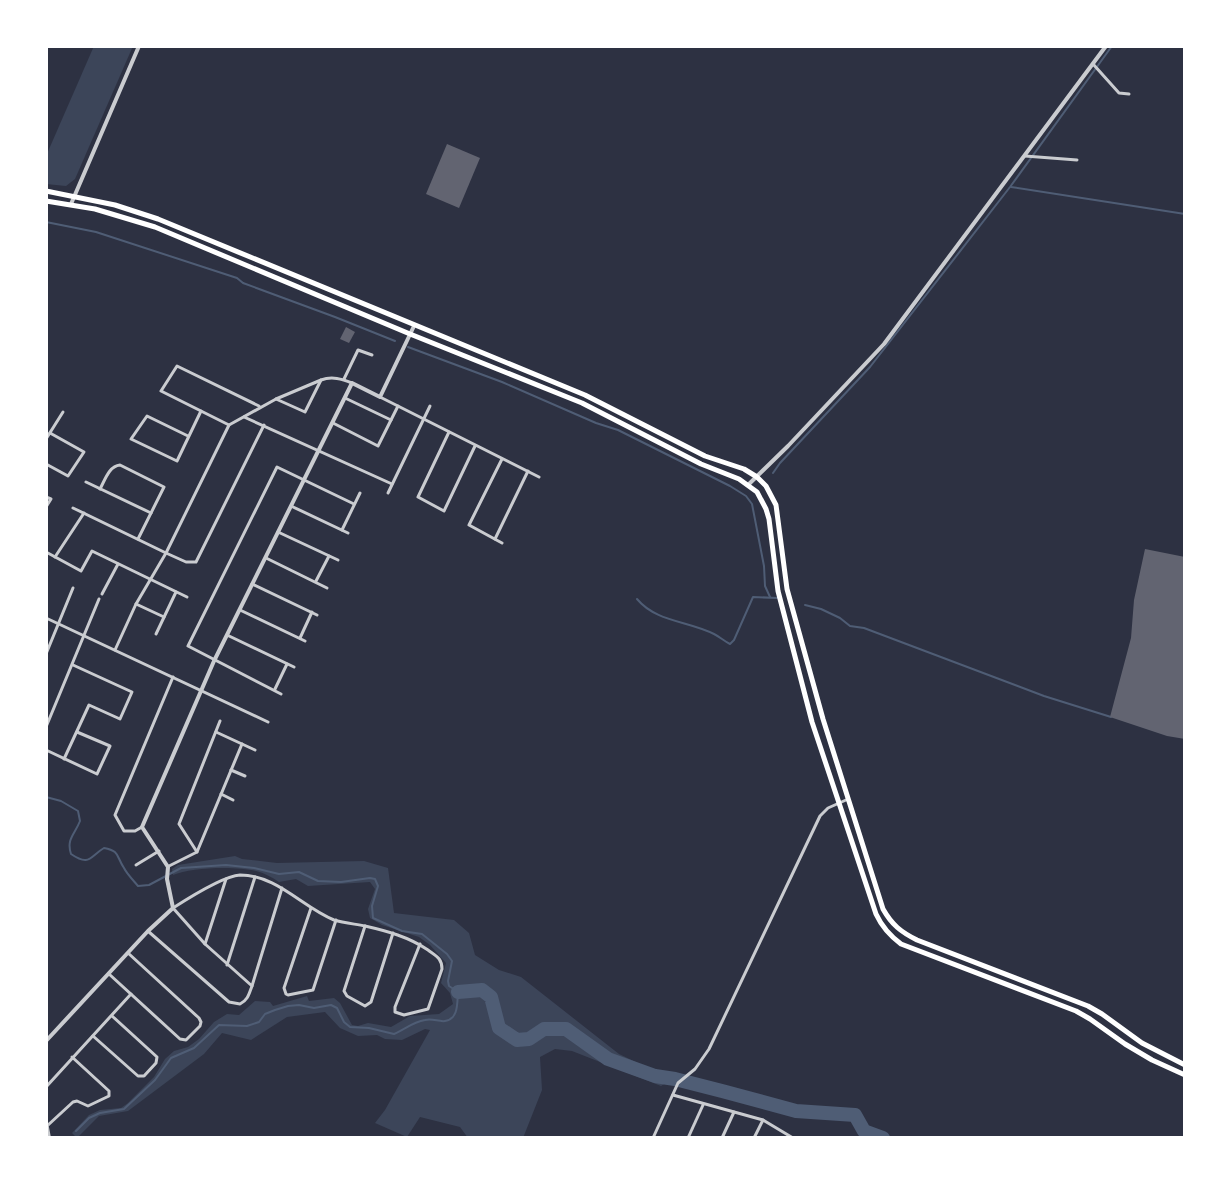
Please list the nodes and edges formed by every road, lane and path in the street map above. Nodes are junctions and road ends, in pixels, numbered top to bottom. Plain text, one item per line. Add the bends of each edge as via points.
1 (139, 46) edge
2 (1106, 46) edge
3 (1093, 64) junction
4 (1129, 94) dead end
5 (1025, 156) junction
6 (1077, 160) dead end
7 (46, 191) edge
8 (74, 196) junction
9 (46, 201) edge
10 (71, 204) junction
11 (414, 326) junction
12 (410, 334) junction
13 (372, 355) dead end
14 (344, 379) junction
15 (321, 380) junction
16 (352, 383) junction
17 (380, 397) junction
18 (345, 398) junction
19 (276, 399) junction
20 (398, 406) junction
21 (430, 406) dead end
22 (261, 407) junction
23 (201, 411) junction
24 (63, 412) dead end
25 (244, 417) junction
26 (424, 419) junction
27 (391, 420) junction
28 (333, 423) junction
29 (229, 425) junction
30 (264, 425) junction
31 (449, 432) junction
32 (50, 433) junction
33 (188, 436) junction
34 (46, 439) edge
35 (475, 445) junction
36 (319, 451) junction
37 (502, 459) junction
38 (46, 464) edge
39 (528, 471) junction
40 (539, 477) dead end
41 (757, 477) junction
42 (304, 480) junction
43 (86, 482) dead end
44 (392, 484) junction
45 (749, 484) junction
46 (100, 489) junction
47 (360, 493) dead end
48 (388, 493) dead end
49 (46, 497) edge
50 (354, 504) junction
51 (291, 506) junction
52 (46, 507) edge
53 (73, 508) dead end
54 (84, 513) junction
55 (151, 513) junction
56 (342, 530) junction
57 (278, 532) junction
58 (348, 533) dead end
59 (138, 539) junction
60 (495, 539) junction
61 (502, 543) dead end
62 (46, 552) edge
63 (166, 553) junction
64 (329, 556) junction
65 (55, 557) junction
66 (265, 558) junction
67 (338, 560) dead end
68 (118, 564) junction
69 (151, 579) junction
70 (316, 582) junction
71 (252, 584) junction
72 (73, 588) dead end
73 (327, 588) dead end
74 (176, 592) junction
75 (102, 594) dead end
76 (187, 597) dead end
77 (99, 599) dead end
78 (136, 604) junction
79 (239, 610) junction
80 (312, 612) junction
81 (317, 615) dead end
82 (164, 617) junction
83 (46, 618) edge
84 (59, 624) junction
85 (156, 634) dead end
86 (227, 635) junction
87 (85, 636) junction
88 (299, 638) junction
89 (305, 641) dead end
90 (115, 650) junction
91 (46, 654) edge
92 (214, 661) junction
93 (287, 664) junction
94 (73, 665) junction
95 (294, 667) dead end
96 (173, 677) junction
97 (200, 690) junction
98 (274, 691) junction
99 (281, 694) dead end
100 (220, 721) dead end
101 (268, 722) dead end
102 (46, 727) edge
103 (77, 732) junction
104 (216, 732) junction
105 (242, 744) junction
106 (46, 750) edge
107 (255, 750) dead end
108 (64, 759) junction
109 (231, 770) junction
110 (245, 776) dead end
111 (221, 794) junction
112 (848, 799) junction
113 (233, 800) dead end
114 (839, 803) junction
115 (142, 827) junction
116 (159, 851) junction
117 (197, 852) junction
118 (136, 865) dead end
119 (168, 869) junction
120 (255, 877) junction
121 (226, 879) junction
122 (282, 888) junction
123 (173, 908) junction
124 (311, 908) junction
125 (336, 920) junction
126 (365, 926) junction
127 (148, 931) junction
128 (393, 933) junction
129 (205, 944) junction
130 (420, 944) junction
131 (128, 953) junction
132 (227, 965) junction
133 (109, 974) junction
134 (252, 986) junction
135 (131, 994) junction
136 (112, 1016) junction
137 (93, 1036) junction
138 (46, 1041) edge
139 (72, 1057) junction
140 (1185, 1065) edge
141 (1185, 1075) edge
142 (46, 1087) edge
143 (673, 1095) junction
144 (703, 1103) junction
145 (734, 1112) junction
146 (763, 1120) junction
147 (46, 1124) edge
148 (787, 1136) edge
149 (49, 1138) edge
150 (653, 1138) edge
151 (688, 1138) edge
152 (722, 1138) edge
153 (754, 1138) edge
154 (793, 1138) edge

1 - 8 street
2 - 3 street
3 - 4 street via 1119,93
3 - 5 street
5 - 6 street
5 - 41 street via 884,344
7 - 8 main road
8 - 10 street
8 - 11 main road via 146,215
9 - 10 main road
10 - 12 main road via 155,227
11 - 12 street
11 - 41 main road via 585,395
12 - 17 street
12 - 45 main road via 582,403
13 - 14 street via 358,350
14 - 15 street
14 - 16 street
15 - 19 street
15 - 19 street via 305,412
16 - 17 street
16 - 18 street
17 - 20 street
18 - 27 street
18 - 28 street
19 - 22 street
20 - 26 street
20 - 27 street
21 - 26 street
22 - 23 street via 177,366 161,391
22 - 25 street
23 - 29 street
23 - 33 street
24 - 32 street
25 - 29 street
25 - 30 street
26 - 31 street
26 - 44 street
27 - 28 street via 378,446
28 - 36 street
29 - 63 street
30 - 36 street
30 - 63 street via 198,560 186,562
31 - 35 street
31 - 35 street via 418,497 444,511
32 - 34 street
32 - 38 street via 84,452 68,476
33 - 33 street via 147,416 131,439 177,461
35 - 37 street
36 - 42 street
36 - 44 street
37 - 39 street
37 - 60 street via 469,525
39 - 40 street
39 - 60 street
41 - 45 street
41 - 112 main road via 776,505 787,589
42 - 50 street
42 - 51 street
42 - 92 street via 277,467 188,646
43 - 46 street
44 - 48 street
45 - 114 main road via 766,509 778,591
46 - 55 street
46 - 55 street via 112,467 120,465 164,487
47 - 50 street
49 - 52 street via 51,499
50 - 56 street
51 - 56 street
51 - 57 street
53 - 54 street
54 - 59 street
54 - 65 street
55 - 59 street
56 - 58 street
57 - 64 street
57 - 66 street
59 - 63 street
60 - 61 street
62 - 65 street
63 - 69 street
64 - 67 street
64 - 70 street
65 - 68 street via 81,571 92,551
66 - 70 street
66 - 71 street
68 - 69 street
68 - 75 street
69 - 74 street
69 - 78 street
70 - 73 street
71 - 79 street
71 - 80 street
72 - 84 street
74 - 76 street
74 - 82 street
77 - 87 street
78 - 82 street
78 - 90 street
79 - 86 street
79 - 88 street
80 - 81 street
80 - 88 street
82 - 85 street
83 - 84 street
84 - 87 street
84 - 91 street
86 - 92 street
86 - 93 street
87 - 90 street
87 - 94 street
88 - 89 street
90 - 96 street
92 - 97 street
92 - 98 street
93 - 95 street
93 - 98 street
94 - 102 street
94 - 103 street via 132,692 120,719 89,705
96 - 97 street
96 - 115 street via 115,815 124,831
97 - 101 street
97 - 115 street
98 - 99 street
100 - 104 street
103 - 108 street
103 - 108 street via 110,746 97,774
104 - 105 street
104 - 117 street via 179,824
105 - 107 street
105 - 109 street
106 - 108 street
109 - 110 street
109 - 111 street
111 - 113 street
111 - 117 street
112 - 114 street
112 - 140 main road via 883,909 896,928 1088,1006
114 - 141 main road via 876,914 890,936 1076,1011
114 - 143 street via 820,816 709,1049
115 - 116 street
116 - 118 street
116 - 119 street
117 - 119 street
119 - 123 street
120 - 121 street
120 - 122 street
120 - 132 street
121 - 123 street
121 - 129 street
122 - 124 street
122 - 134 street
123 - 127 street
123 - 129 street
124 - 125 street
124 - 125 street via 284,988 288,995 313,990
125 - 126 street
126 - 128 street
126 - 128 street via 344,991 365,1006 371,1002
127 - 131 street
127 - 134 street via 229,1002 245,1002
128 - 130 street
129 - 132 street
130 - 130 street via 395,1007 397,1014 430,1006 443,965
131 - 133 street
131 - 135 street via 201,1024 182,1040
132 - 134 street
133 - 135 street
133 - 138 street
135 - 136 street
136 - 137 street
136 - 137 street via 155,1053 157,1061 144,1076
137 - 139 street
139 - 142 street
139 - 147 street via 109,1096 88,1106 73,1102
143 - 144 street
143 - 150 street
144 - 145 street
144 - 151 street
145 - 146 street
145 - 152 street
146 - 148 street
146 - 153 street
147 - 149 street
148 - 154 street

